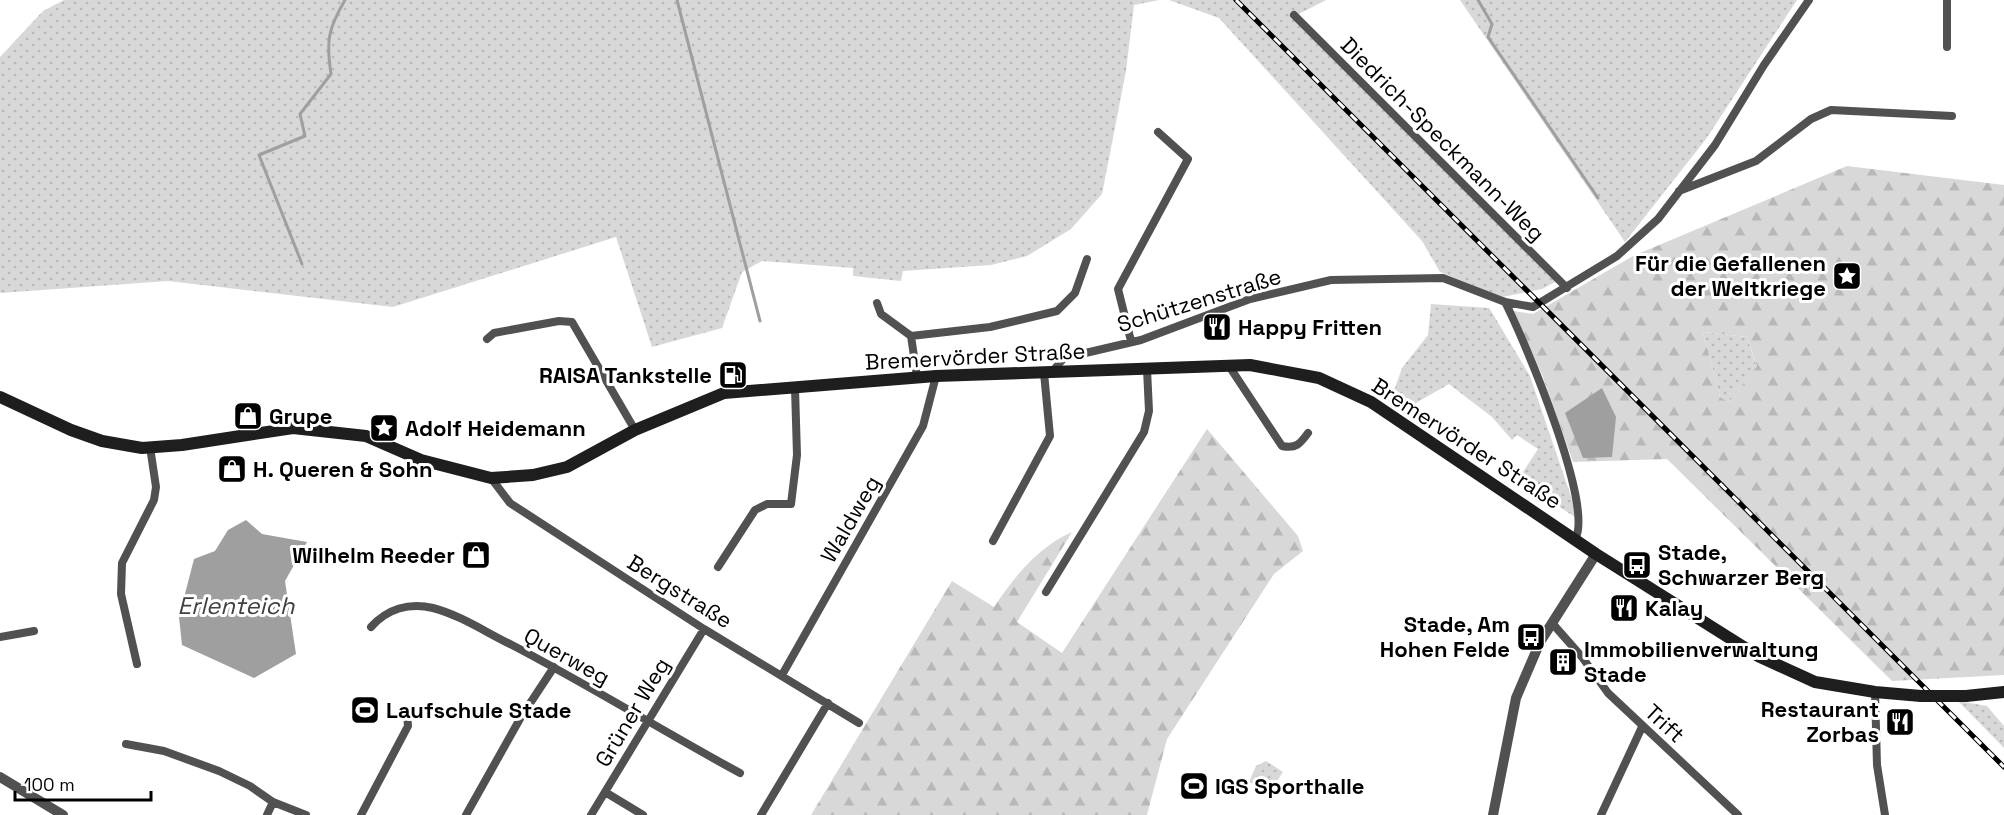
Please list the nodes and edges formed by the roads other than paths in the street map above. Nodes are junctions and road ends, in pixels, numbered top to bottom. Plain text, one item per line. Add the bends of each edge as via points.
1 (1809, 0) edge
2 (1947, 0) edge
3 (1294, 15) dead end
4 (1947, 47) dead end
5 (1952, 116) dead end
6 (1158, 132) dead end
7 (1678, 191) junction
8 (1087, 259) dead end
9 (1567, 288) junction
10 (1504, 302) junction
11 (876, 303) dead end
12 (911, 336) junction
13 (487, 339) dead end
14 (1131, 341) junction
15 (1229, 366) junction
16 (1147, 369) junction
17 (1048, 373) junction
18 (936, 376) junction
19 (917, 377) junction
20 (795, 388) junction
21 (0, 397) edge
22 (635, 430) junction
23 (1308, 433) dead end
24 (150, 447) junction
25 (490, 478) junction
26 (1578, 535) junction
27 (993, 541) dead end
28 (1596, 554) junction
29 (718, 567) dead end
30 (1046, 592) dead end
31 (1552, 623) junction
32 (371, 627) dead end
33 (704, 629) junction
34 (34, 631) dead end
35 (0, 637) edge
36 (137, 664) dead end
37 (554, 667) junction
38 (782, 675) junction
39 (1875, 692) junction
40 (2004, 692) edge
41 (828, 703) junction
42 (407, 714) dead end
43 (646, 722) junction
44 (859, 723) dead end
45 (1642, 727) junction
46 (126, 744) dead end
47 (740, 773) dead end
48 (0, 777) edge
49 (605, 792) junction
50 (273, 802) junction
51 (63, 815) edge
52 (267, 815) edge
53 (306, 815) edge
54 (361, 815) edge
55 (466, 815) edge
56 (591, 815) edge
57 (643, 815) edge
58 (762, 815) edge
59 (1493, 815) edge
60 (1601, 815) edge
61 (1738, 815) edge
62 (1885, 815) edge

1 - 7 street, Schützenstraße via 1715,145
2 - 4 street
3 - 9 street, Diedrich-Speckmann-Weg
5 - 7 street via 1831,110 1811,119 1756,161
6 - 14 street via 1188,159 1118,289
7 - 9 street, Schützenstraße via 1658,219 1617,256
8 - 12 street via 1075,293 1057,311 990,327
9 - 10 street, Schützenstraße via 1533,307
10 - 14 street, Schützenstraße via 1443,278 1331,280 1250,299
10 - 26 street via 1521,333 1562,446 1579,509
11 - 12 street via 881,314
12 - 19 street
13 - 22 street via 494,333 572,322
14 - 17 street, Schützenstraße via 1064,358
15 - 16 main road, Bremervörder Straße
15 - 23 street via 1282,446 1292,448 1301,444
15 - 26 main road, Bremervörder Straße via 1250,365 1319,378 1371,402
16 - 17 main road, Bremervörder Straße
16 - 30 street via 1149,411 1144,432
17 - 18 main road, Bremervörder Straße
17 - 27 street via 1050,436
18 - 19 main road, Bremervörder Straße
18 - 38 street, Waldweg via 923,426
19 - 20 main road, Bremervörder Straße
20 - 22 main road, Bremervörder Straße via 724,393
20 - 29 street via 797,455 791,504 767,504 755,510
21 - 24 main road, Bremervörder Straße via 102,441
22 - 25 main road, Bremervörder Straße via 567,467 533,475
24 - 25 main road, Bremervörder Straße via 293,428 366,436 421,460
24 - 36 street via 154,500 122,563 121,594
25 - 33 street, Bergstraße via 510,503
26 - 28 main road, Bremervörder Straße
28 - 31 street
28 - 39 main road, Bremervörder Straße via 1758,656 1815,681
31 - 45 street, Trift via 1608,693
31 - 59 street via 1516,698
32 - 37 street, Querweg via 382,615 399,608 433,608
33 - 38 street, Bergstraße
33 - 43 street, Grüner Weg
34 - 35 street
37 - 43 street, Querweg
37 - 55 street
38 - 41 street, Bergstraße
39 - 40 main road, Bremervörder Straße, bridge via 1921,696
39 - 62 street via 1877,765
41 - 44 street, Bergstraße
41 - 58 street
42 - 54 street via 408,726
43 - 47 street, Querweg
43 - 49 street, Grüner Weg
45 - 60 street
45 - 61 street, Trift
46 - 50 street via 164,751 219,771
48 - 51 street
49 - 56 street, Grüner Weg
49 - 57 street
50 - 52 street
50 - 53 street

